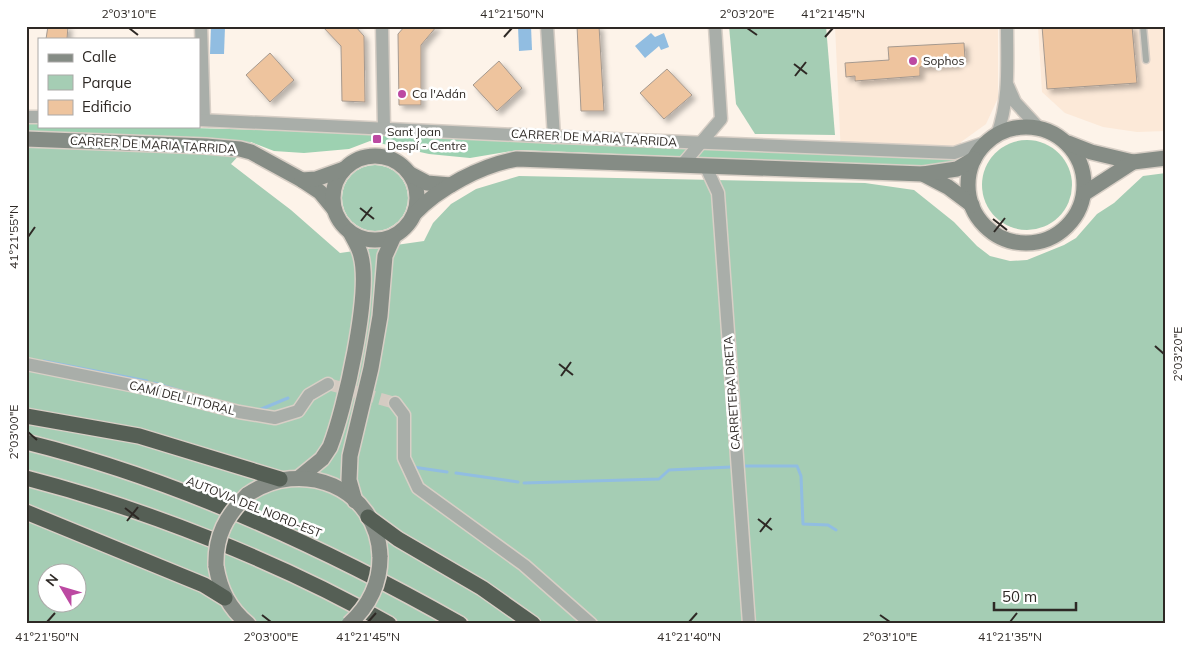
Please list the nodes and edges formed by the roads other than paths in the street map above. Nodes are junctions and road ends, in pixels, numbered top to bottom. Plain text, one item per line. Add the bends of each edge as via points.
1 (201, 26) edge
2 (382, 26) edge
3 (547, 26) edge
4 (715, 26) edge
5 (1006, 26) edge
6 (1143, 26) edge
7 (1146, 60) dead end
8 (1008, 86) junction
9 (201, 120) edge
10 (384, 128) junction
11 (1038, 128) junction
12 (554, 137) junction
13 (992, 138) junction
14 (26, 140) edge
15 (701, 143) junction
16 (1068, 143) junction
17 (1166, 158) edge
18 (974, 159) junction
19 (1133, 162) junction
20 (682, 165) junction
21 (705, 165) junction
22 (344, 169) junction
23 (410, 174) junction
24 (923, 174) junction
25 (302, 180) junction
26 (451, 185) junction
27 (1084, 193) junction
28 (972, 206) junction
29 (334, 209) junction
30 (414, 214) junction
31 (350, 232) junction
32 (394, 236) junction
33 (26, 364) edge
34 (328, 384) dead end
35 (395, 403) dead end
36 (26, 416) edge
37 (26, 442) edge
38 (26, 478) edge
39 (300, 478) junction
40 (280, 479) junction
41 (355, 501) junction
42 (26, 512) edge
43 (368, 517) junction
44 (226, 598) junction
45 (248, 624) edge
46 (349, 624) edge
47 (389, 624) edge
48 (460, 624) edge
49 (533, 624) edge
50 (591, 624) edge
51 (749, 624) edge

1 - 9 street
2 - 10 street
3 - 12 street
4 - 15 street via 721,119
5 - 8 street
6 - 7 lane
8 - 11 street via 1015,102
8 - 13 street via 1002,119
9 - 10 street, CARRER DE MARIA TARRIDA
10 - 12 street, CARRER DE MARIA TARRIDA
11 - 13 main road via 1017,127
11 - 16 main road via 1054,133
12 - 15 street, CARRER DE MARIA TARRIDA
13 - 15 street, CARRER DE MARIA TARRIDA via 954,153
13 - 18 main road
14 - 25 main road, CARRER DE MARIA TARRIDA via 240,149
15 - 20 street
16 - 19 main road
16 - 27 main road via 1082,166
17 - 19 main road
18 - 24 main road via 957,169
18 - 28 main road via 968,179
19 - 27 main road
20 - 21 main road, CARRER DE MARIA TARRIDA
20 - 26 main road, CARRER DE MARIA TARRIDA via 517,159
21 - 24 main road, CARRER DE MARIA TARRIDA
21 - 51 street, CARRETERA DRETA via 718,193
22 - 23 main road via 361,158 380,156 395,160
22 - 25 main road via 316,179
22 - 29 main road via 334,188
23 - 26 main road, CARRER DE MARIA TARRIDA via 427,183
23 - 30 main road via 417,193
24 - 28 main road via 948,187
25 - 29 main road, CARRER DE MARIA TARRIDA via 320,192
26 - 30 main road, CARRER DE MARIA TARRIDA via 426,200
27 - 28 main road via 1081,206 1070,224 1054,237 1034,243 1013,242 994,234
29 - 31 main road
30 - 32 main road
31 - 32 main road via 371,240
31 - 39 main road via 358,246 363,270 352,362 330,447 322,459
32 - 41 main road via 385,256 371,368 350,456 350,480
33 - 34 street, CAMÍ DEL LITORAL via 275,418 298,411 309,396
35 - 50 street via 404,415 404,458 418,488 524,564
36 - 40 highway via 139,436
37 - 48 highway, AUTOVIA DEL NORD-EST via 110,467 214,504 327,553
38 - 47 highway via 176,527 234,550 309,583
39 - 40 main road
39 - 41 main road via 327,483
40 - 44 main road, bridge via 247,495 232,510 222,528 216,566
41 - 43 main road
42 - 44 highway via 204,585
43 - 46 main road, bridge via 379,541 379,575 373,592
43 - 49 highway
44 - 45 main road via 231,608

